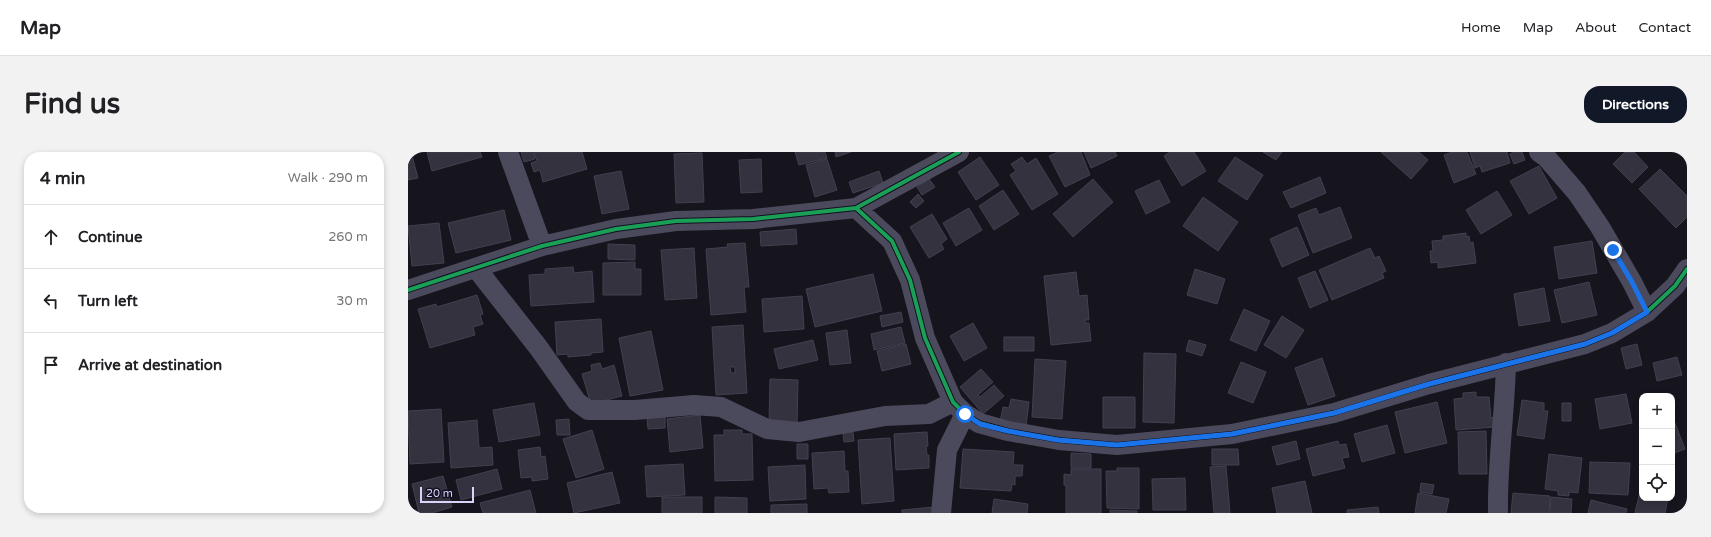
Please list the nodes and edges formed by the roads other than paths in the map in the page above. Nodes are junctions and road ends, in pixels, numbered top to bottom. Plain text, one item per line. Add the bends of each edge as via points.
1 (508, 152) edge
2 (959, 152) edge
3 (1539, 152) edge
4 (856, 208) junction
5 (542, 246) junction
6 (476, 268) junction
7 (1687, 270) edge
8 (408, 290) edge
9 (1647, 312) junction
10 (1506, 364) junction
11 (959, 408) junction
12 (941, 513) edge
13 (1498, 513) edge

1 - 5 street
2 - 4 street
3 - 9 street via 1577,193 1600,227
4 - 5 street via 752,219 676,221 616,229
4 - 11 street via 892,241 910,280 925,338
5 - 6 street
6 - 8 street
6 - 11 street via 577,402 588,410 721,407 767,429 799,432 886,416 929,414
7 - 9 street via 1675,286
9 - 10 street via 1612,333 1585,344
10 - 11 street via 1334,413 1232,434 1117,445 1058,440 1008,431 980,424
10 - 13 street via 1497,489
11 - 12 street via 947,450

